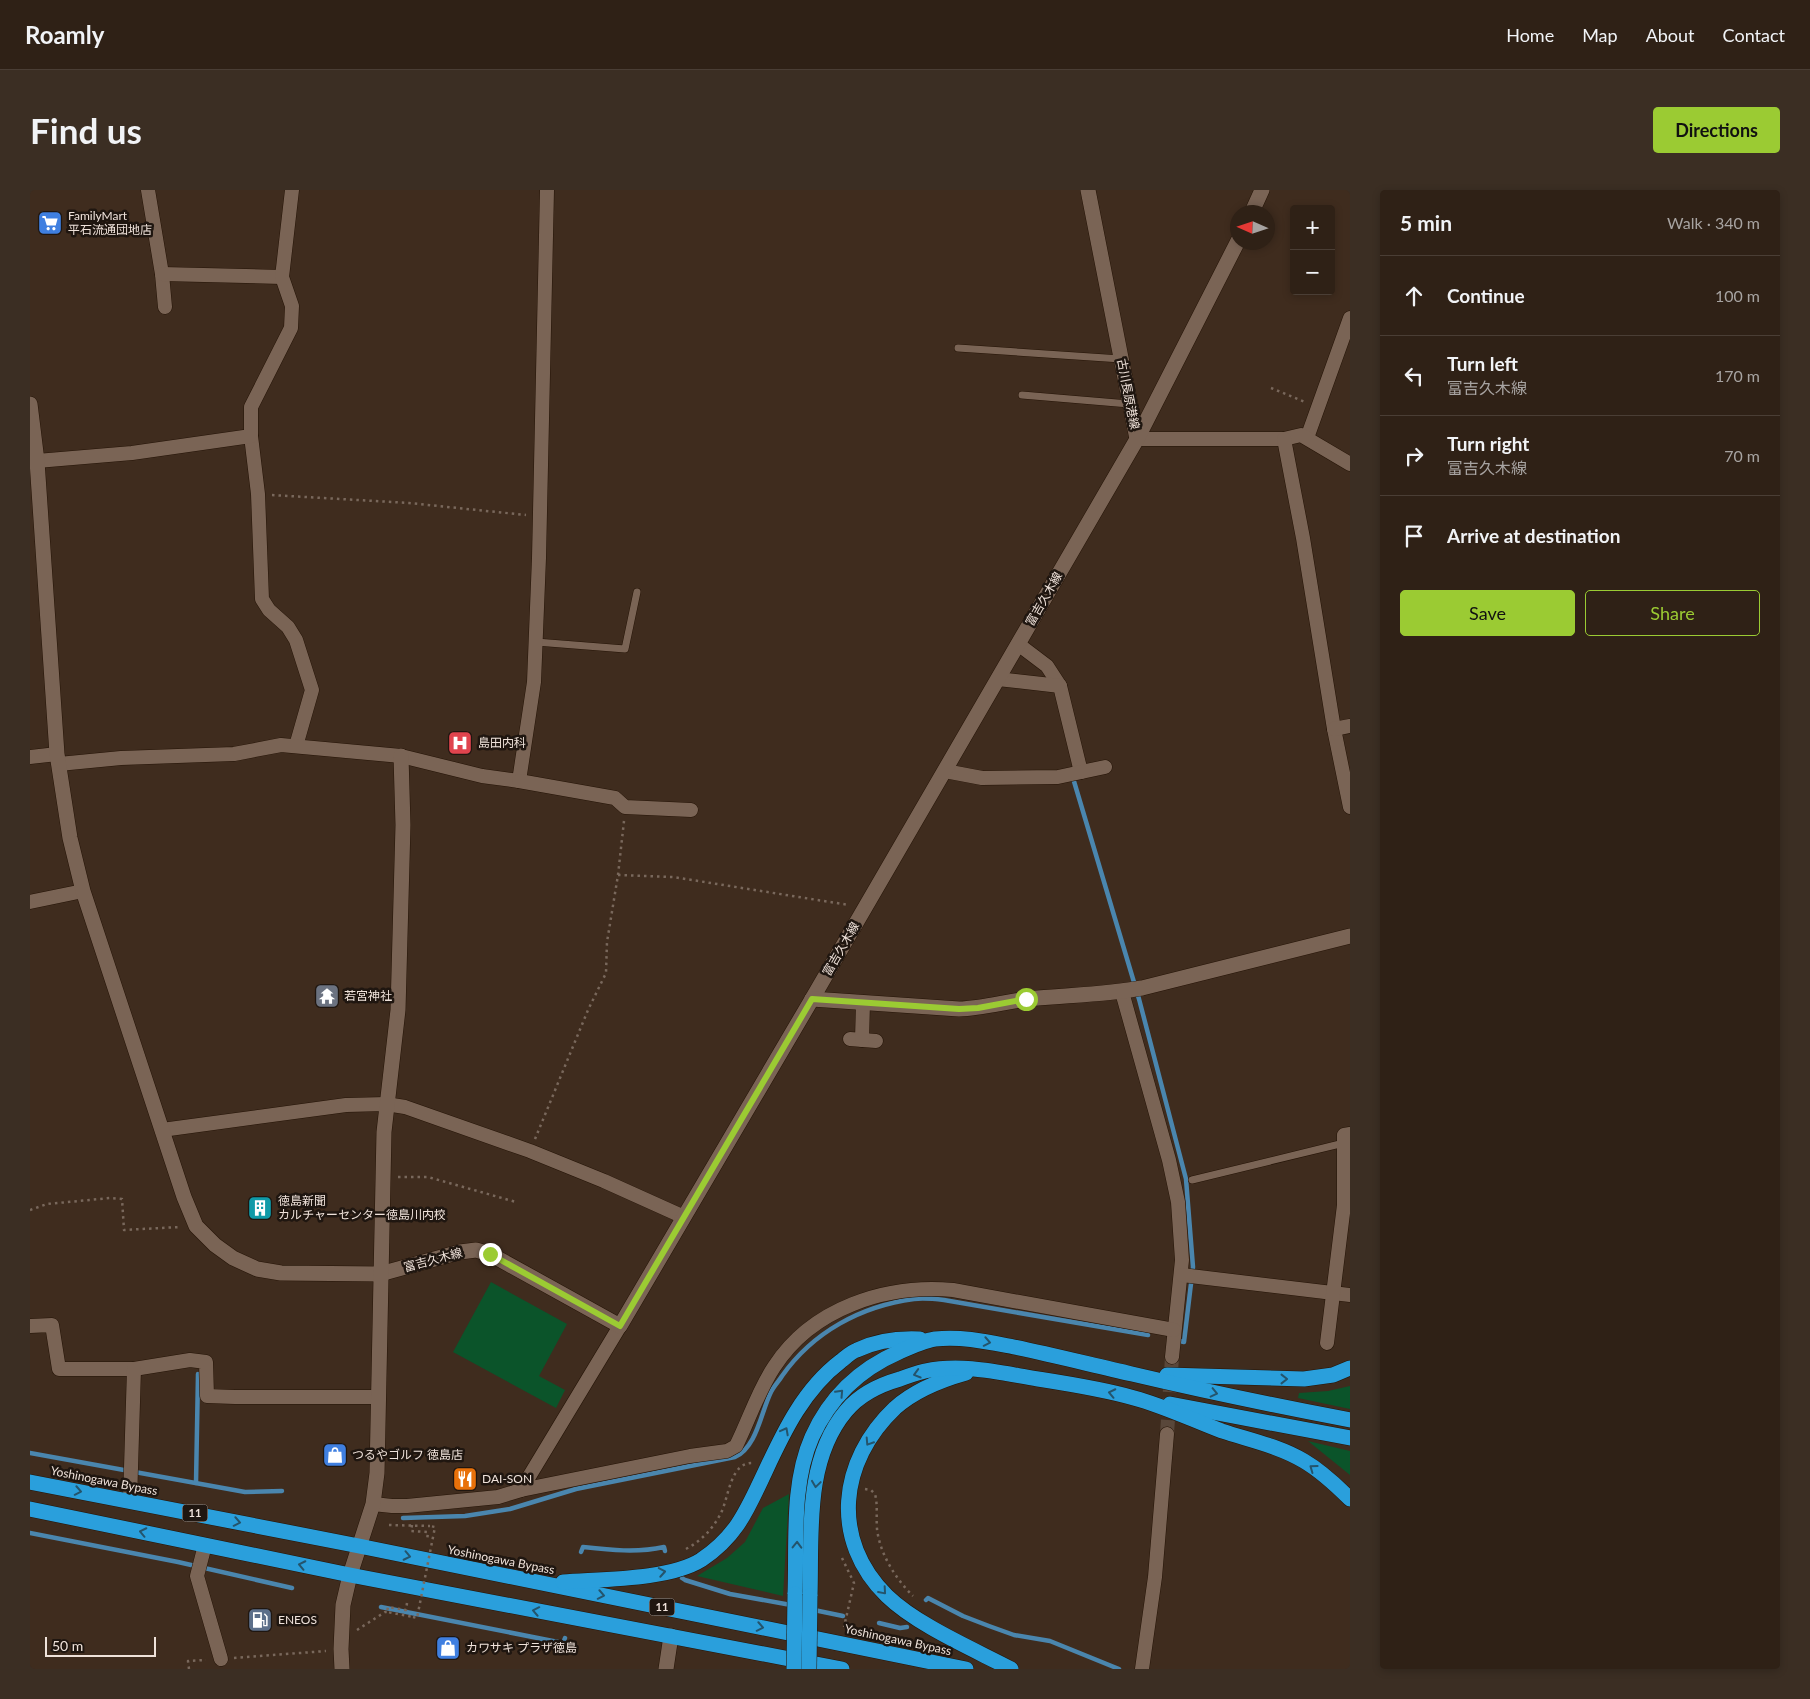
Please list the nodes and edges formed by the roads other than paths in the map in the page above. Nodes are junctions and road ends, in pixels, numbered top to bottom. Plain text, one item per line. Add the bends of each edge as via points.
1 (148, 190) edge
2 (292, 190) edge
3 (546, 190) edge
4 (1088, 190) edge
5 (1262, 190) edge
6 (1255, 205) edge
7 (1234, 250) edge
8 (162, 274) junction
9 (282, 277) junction
10 (165, 307) dead end
11 (1350, 318) edge
12 (1346, 342) edge
13 (958, 348) dead end
14 (1121, 359) junction
15 (1022, 395) dead end
16 (30, 404) edge
17 (1129, 404) junction
18 (251, 436) junction
19 (1307, 438) junction
20 (1137, 439) junction
21 (1284, 439) junction
22 (34, 453) edge
23 (1350, 464) edge
24 (637, 592) dead end
25 (536, 642) junction
26 (1018, 644) junction
27 (998, 679) junction
28 (1060, 686) junction
29 (1350, 726) edge
30 (1334, 729) junction
31 (296, 746) junction
32 (401, 756) junction
33 (30, 757) edge
34 (58, 759) junction
35 (1105, 767) dead end
36 (945, 771) junction
37 (1081, 772) junction
38 (519, 782) junction
39 (1350, 807) edge
40 (691, 810) dead end
41 (83, 892) junction
42 (30, 902) edge
43 (1350, 936) edge
44 (1131, 990) junction
45 (812, 999) junction
46 (863, 1003) junction
47 (863, 1040) dead end
48 (386, 1104) junction
49 (162, 1130) junction
50 (1347, 1138) edge
51 (1192, 1180) dead end
52 (684, 1217) junction
53 (380, 1274) junction
54 (1190, 1276) junction
55 (1334, 1293) junction
56 (1350, 1295) edge
57 (30, 1326) edge
58 (620, 1326) junction
59 (1174, 1330) junction
60 (934, 1339) junction
61 (1327, 1343) dead end
62 (1172, 1357) tunnel mouth
63 (1350, 1368) edge
64 (134, 1369) junction
65 (979, 1369) junction
66 (1130, 1374) junction
67 (378, 1397) junction
68 (1134, 1398) junction
69 (1350, 1420) edge
70 (1167, 1434) tunnel mouth
71 (1350, 1438) edge
72 (30, 1482) edge
73 (521, 1490) junction
74 (1350, 1499) edge
75 (130, 1501) junction
76 (373, 1504) junction
77 (30, 1509) edge
78 (205, 1545) junction
79 (359, 1546) junction
80 (350, 1575) junction
81 (544, 1584) junction
82 (803, 1595) junction
83 (671, 1636) junction
84 (220, 1659) road end
85 (342, 1669) edge
86 (666, 1669) edge
87 (794, 1669) edge
88 (810, 1669) edge
89 (839, 1669) edge
90 (966, 1669) edge
91 (1011, 1669) edge
92 (1142, 1669) edge

1 - 8 street
2 - 9 street
3 - 25 street
4 - 14 main road, 古川長原港線
5 - 6 main road
7 - 20 main road, 古川長原港線
8 - 9 street
8 - 10 street
9 - 18 street via 292,306 290,328 251,407
11 - 12 street
12 - 19 street
13 - 14 lane
14 - 17 main road, 古川長原港線
15 - 17 lane
16 - 22 main road
17 - 20 main road, 古川長原港線
18 - 22 street via 132,453
18 - 31 street via 258,494 262,599 296,640 312,690
19 - 21 street via 1301,435
19 - 23 street
20 - 21 street
20 - 26 main road, 富吉久木線
21 - 30 street
22 - 34 main road
24 - 25 lane via 625,649
25 - 38 street via 534,682
26 - 27 main road, 富吉久木線
26 - 28 street via 1047,666
27 - 28 street
27 - 36 main road, 富吉久木線
28 - 37 street
29 - 30 street
30 - 39 street
31 - 32 street
31 - 34 street via 281,745 234,754
32 - 38 street
32 - 48 main road via 403,826 398,1001
33 - 34 street
34 - 41 main road via 70,838
35 - 37 street
36 - 37 street via 982,778 1058,777
36 - 45 main road, 富吉久木線
38 - 40 street via 615,798 625,807
41 - 42 street
41 - 49 main road
43 - 44 main road
44 - 46 main road via 1026,999 959,1009
44 - 54 street via 1178,1202 1182,1260
45 - 46 main road
45 - 52 main road, 富吉久木線
46 - 47 street
48 - 49 street via 346,1105
48 - 52 street via 405,1107 530,1151
48 - 53 main road
49 - 53 main road, 富吉久木線 via 196,1226 233,1258 257,1269 280,1272
50 - 51 lane
50 - 55 street via 1344,1205
52 - 58 main road, 富吉久木線
53 - 58 main road, 富吉久木線 via 476,1250 490,1254
53 - 67 main road
54 - 55 street
54 - 59 street
55 - 56 street
55 - 61 street
57 - 64 street via 52,1325 59,1369
58 - 73 street
59 - 62 street
59 - 73 street via 953,1290 913,1290 872,1297 818,1323 786,1352 767,1378 736,1446 728,1451
60 -> 66 highway via 967,1338
81 -> 60 highway via 645,1575 699,1561 721,1544 742,1520 797,1410 832,1368 856,1350 886,1341
82 -> 60 highway via 798,1509 800,1481 805,1457 822,1418 835,1399 866,1369 884,1358
66 -> 63 highway via 1304,1379 1333,1375
64 - 67 street via 190,1360 206,1362 207,1396
64 - 75 street
68 -> 65 highway
65 -> 82 highway via 926,1371 880,1385 847,1410 820,1459
65 -> 91 highway via 924,1389 894,1409 869,1441 858,1462 848,1499 848,1520 860,1557 887,1596 928,1625
66 -> 69 highway
67 - 76 main road via 377,1473
68 - 71 highway
74 -> 68 highway via 1303,1461
70 - 92 street via 1155,1577
72 -> 75 highway, Yoshinogawa Bypass / 11
73 - 76 street via 498,1497 425,1504
75 -> 79 highway, Yoshinogawa Bypass / 11
76 - 79 main road
78 -> 77 highway, 11
80 -> 78 highway, 11
78 - 84 street via 197,1576
79 - 80 main road
79 -> 81 highway, Yoshinogawa Bypass / 11
83 -> 80 highway, 11
80 - 85 main road via 343,1605
81 -> 90 highway, Yoshinogawa Bypass / 11
82 - 87 highway, bridge
82 - 88 highway, bridge
83 - 86 main road
83 - 89 highway, 11

